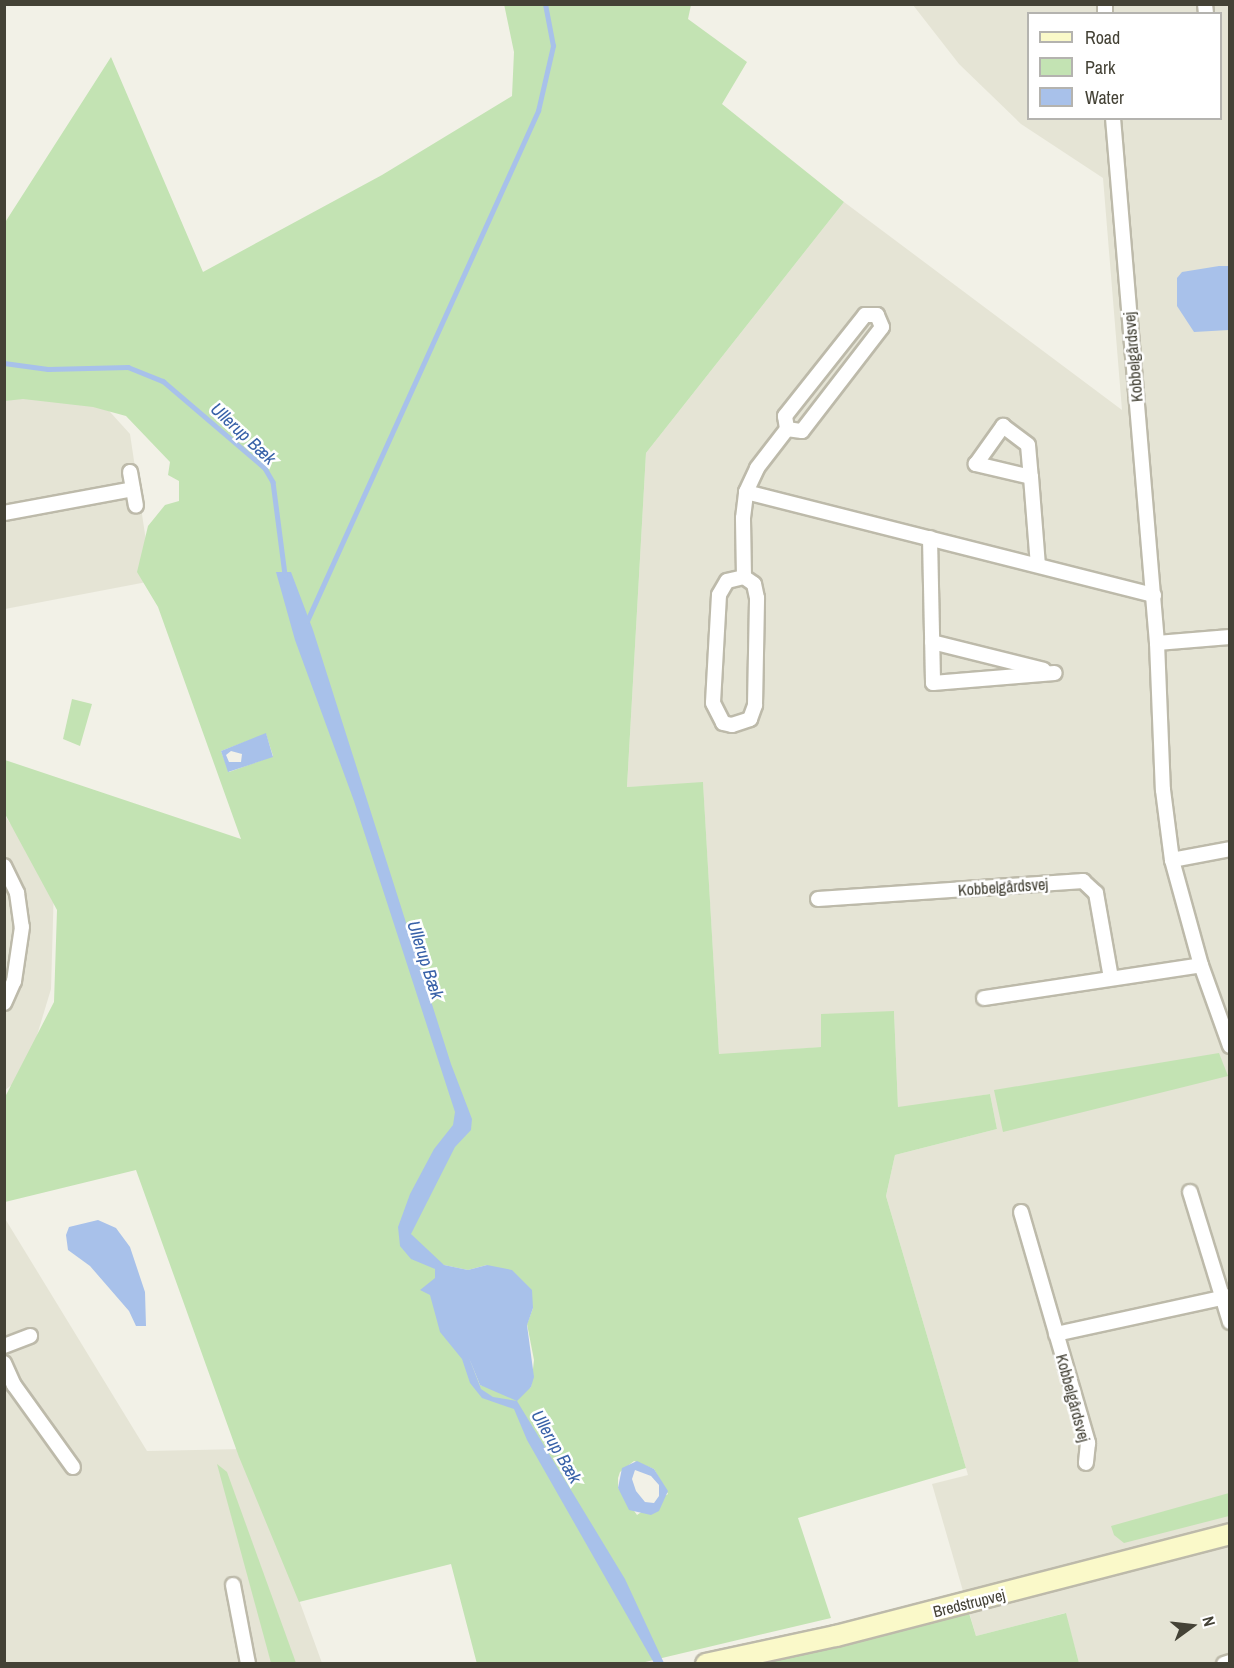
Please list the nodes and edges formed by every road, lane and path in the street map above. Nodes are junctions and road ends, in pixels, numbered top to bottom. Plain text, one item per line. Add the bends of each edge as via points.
1 (1113, 120) edge
2 (787, 429) junction
3 (130, 472) dead end
4 (1031, 477) dead end
5 (133, 489) junction
6 (746, 492) junction
7 (136, 505) dead end
8 (4, 513) edge
9 (930, 538) junction
10 (1038, 565) junction
11 (744, 577) junction
12 (1154, 596) junction
13 (1230, 636) edge
14 (932, 642) junction
15 (1158, 643) junction
16 (1230, 849) edge
17 (1172, 860) junction
18 (4, 866) edge
19 (818, 899) dead end
20 (1201, 965) junction
21 (1111, 978) junction
22 (984, 998) dead end
23 (4, 1003) edge
24 (1230, 1046) edge
25 (1190, 1192) dead end
26 (1021, 1212) dead end
27 (1227, 1296) edge
28 (1230, 1322) edge
29 (1056, 1334) junction
30 (30, 1336) dead end
31 (4, 1346) edge
32 (4, 1363) edge
33 (1086, 1462) dead end
34 (73, 1467) dead end
35 (1230, 1534) edge
36 (233, 1585) dead end
37 (1230, 1662) edge
38 (248, 1664) edge
39 (706, 1664) edge
40 (1224, 1664) edge

1 - 12 street, Kobbelgårdsvej
2 - 2 street via 785,416 865,315 877,315 882,327 802,431
2 - 6 street via 757,468
3 - 5 street
4 - 10 street
5 - 7 street
5 - 8 street
6 - 9 street
6 - 11 street
9 - 10 street
9 - 14 street
10 - 12 street
11 - 11 street via 754,584 757,598 755,705 750,719 732,725 723,723 713,703 718,595 727,581
12 - 15 street, Kobbelgårdsvej
13 - 15 street
14 - 14 street via 933,683 1055,673 999,659
15 - 17 street, Kobbelgårdsvej via 1163,790
16 - 17 street
17 - 20 street, Kobbelgårdsvej
18 - 23 street via 17,893 22,927 14,981
19 - 21 street, Kobbelgårdsvej via 1083,881 1096,893
20 - 21 street
20 - 24 street, Kobbelgårdsvej
21 - 22 street
25 - 27 street
26 - 29 street, Kobbelgårdsvej
27 - 28 street
27 - 29 street, Kobbelgårdsvej
29 - 33 street, Kobbelgårdsvej via 1088,1443
30 - 31 street
32 - 34 street via 14,1385
35 - 39 street, Bredstrupvej via 880,1625
36 - 38 street
37 - 40 street

